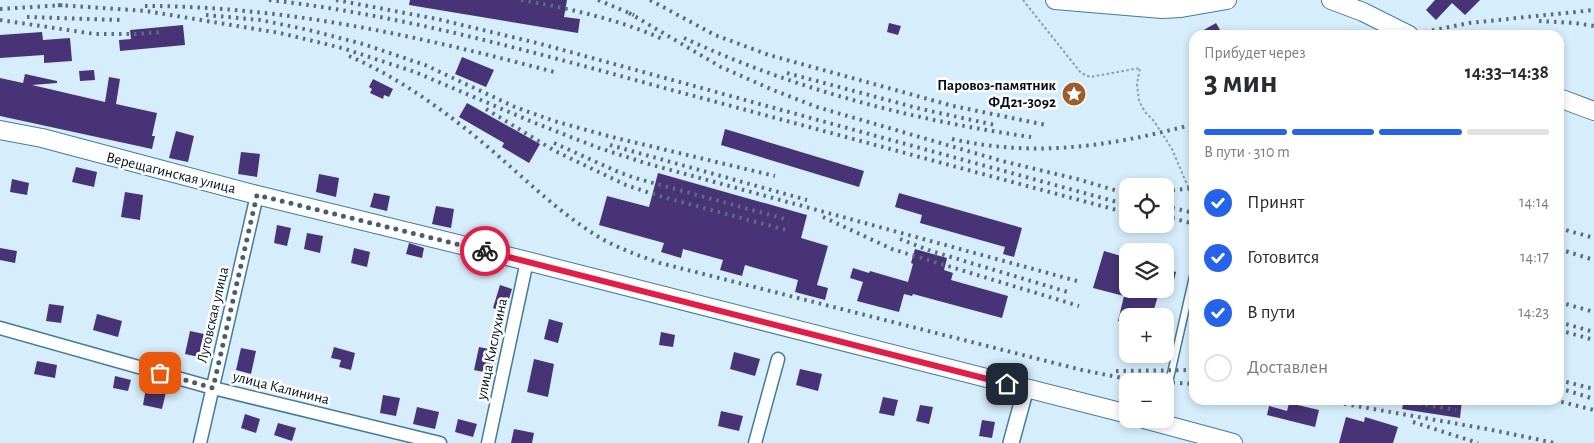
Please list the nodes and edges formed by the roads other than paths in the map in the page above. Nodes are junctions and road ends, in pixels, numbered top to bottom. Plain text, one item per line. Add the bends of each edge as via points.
1 (1055, 0) edge
2 (1227, 0) edge
3 (1331, 0) edge
4 (1398, 30) edge
5 (1564, 100) edge
6 (1594, 111) edge
7 (0, 130) edge
8 (257, 195) junction
9 (528, 261) junction
10 (1189, 294) edge
11 (0, 328) edge
12 (778, 359) dead end
13 (1171, 373) edge
14 (213, 388) junction
15 (1026, 388) junction
16 (1119, 412) edge
17 (1174, 426) edge
18 (200, 443) edge
19 (440, 443) edge
20 (488, 443) edge
21 (755, 443) edge
22 (1012, 443) edge
23 (1233, 443) edge

1 - 2 main road via 1162,9
3 - 4 main road
5 - 6 main road
7 - 8 main road, Верещагинская улица via 42,138
8 - 9 main road, Верещагинская улица
8 - 14 street, Луговская улица
9 - 15 main road, Верещагинская улица
9 - 20 street, улица Кислухина
10 - 13 lane
11 - 14 street, улица Калинина
12 - 21 street
14 - 18 street, Луговская улица
14 - 19 street, улица Калинина
15 - 16 main road, Верещагинская улица
15 - 22 street
17 - 23 main road

